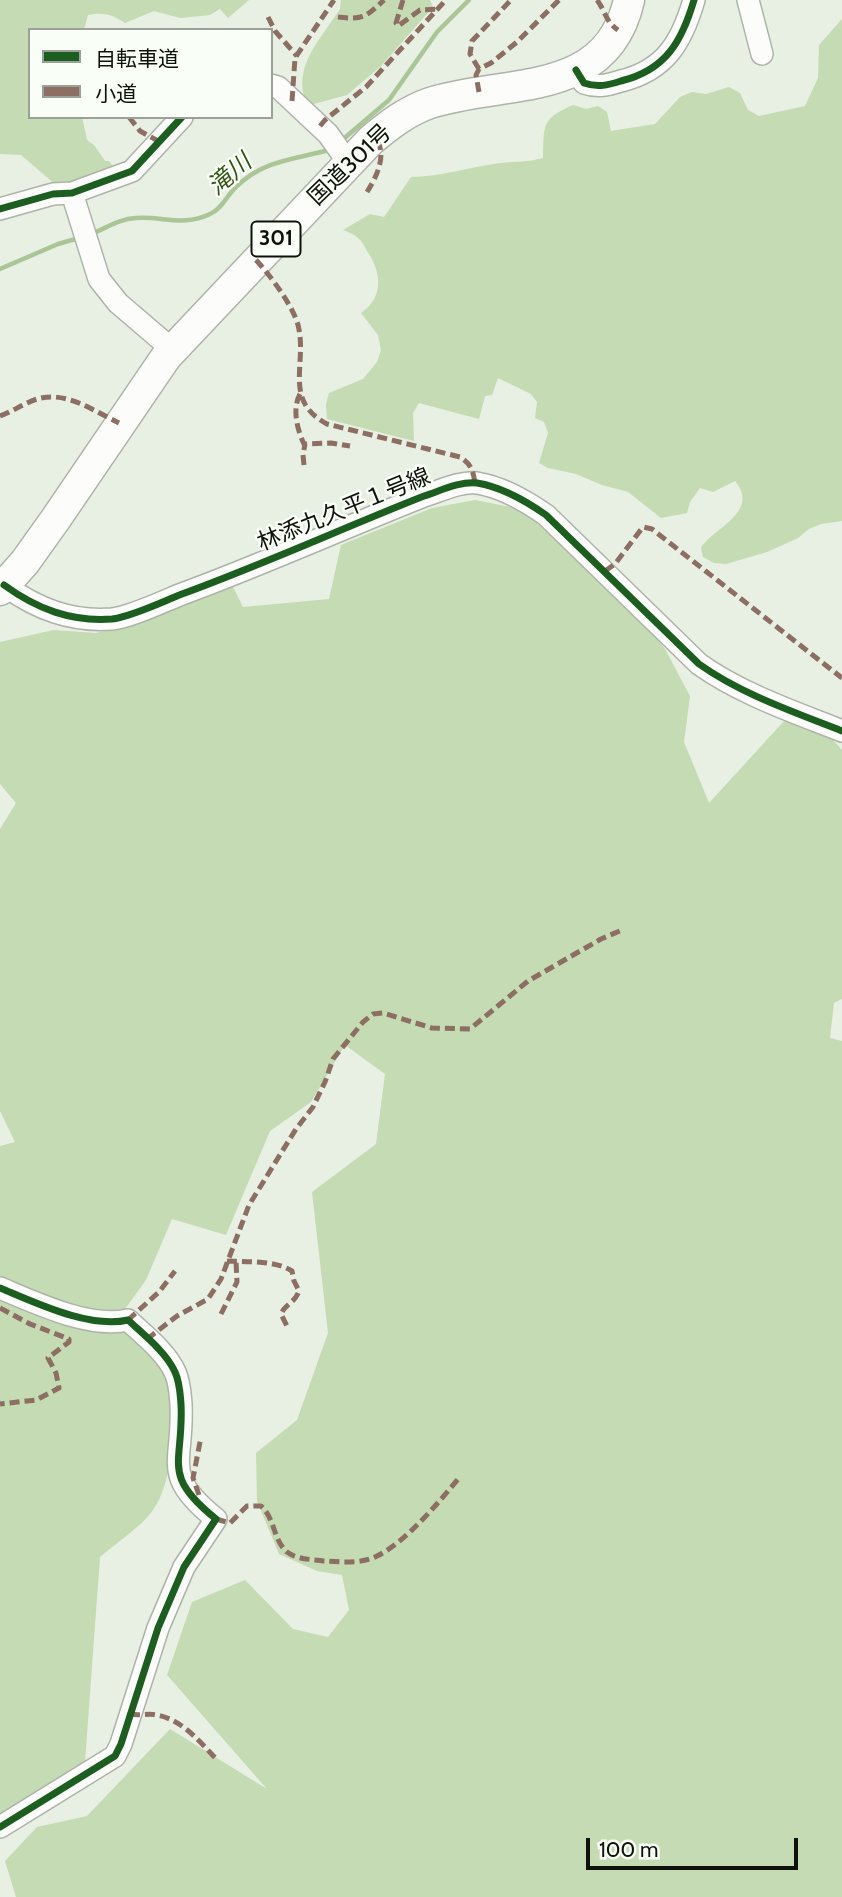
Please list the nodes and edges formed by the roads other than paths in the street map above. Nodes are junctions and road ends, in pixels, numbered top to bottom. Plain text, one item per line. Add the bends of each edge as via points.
1 (629, 0) edge
2 (694, 0) edge
3 (748, 0) edge
4 (762, 54) dead end
5 (576, 70) junction
6 (273, 86) edge
7 (180, 119) edge
8 (338, 148) junction
9 (72, 193) junction
10 (0, 209) edge
11 (173, 350) junction
12 (2, 588) edge
13 (842, 731) edge
14 (0, 1288) edge
15 (0, 1827) edge

1 - 5 highway, 国道301号 / 301 via 612,39
2 - 5 street via 673,50 650,70 599,87 584,83
3 - 4 street
5 - 8 highway, 国道301号 / 301 via 544,83 462,95 421,107 382,131
6 - 8 street
7 - 9 street via 132,171
8 - 11 highway, 国道301号 / 301
9 - 10 street
9 - 11 street via 99,279 128,312
11 - 12 highway, 国道301号 / 301
12 - 13 street, 林添九久平１号線 via 52,613 115,619 230,577 424,496 475,483 523,499 546,515 715,675
14 - 15 street via 52,1309 106,1322 128,1320 154,1345 179,1382 179,1476 197,1504 216,1518 184,1567 158,1628 115,1756

